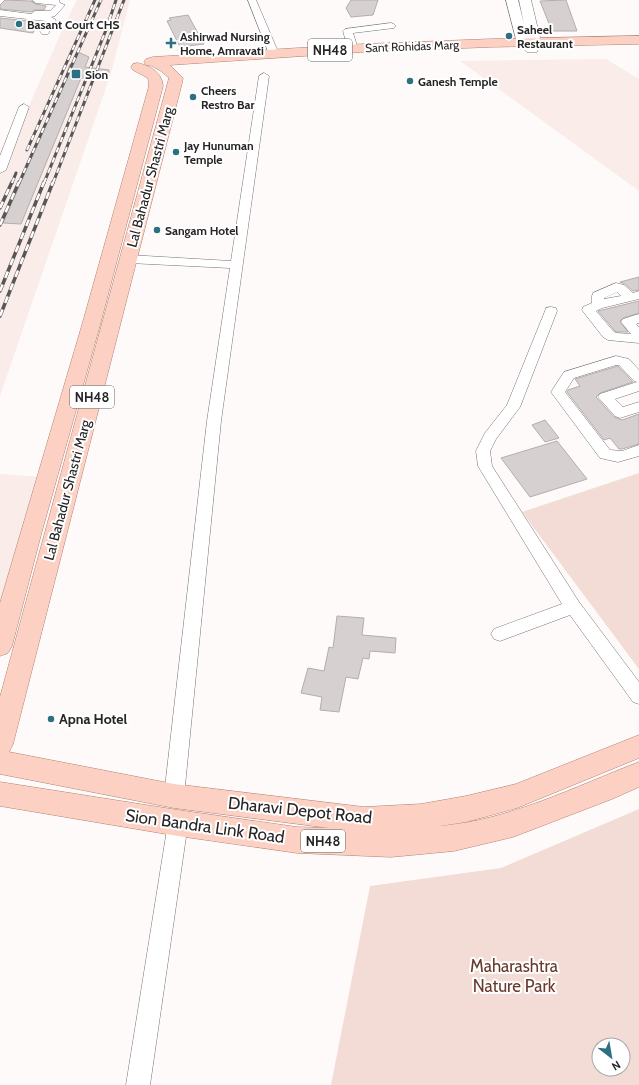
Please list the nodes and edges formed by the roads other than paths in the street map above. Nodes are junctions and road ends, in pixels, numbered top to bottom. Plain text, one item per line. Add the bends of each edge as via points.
1 (36, 0) edge
2 (252, 0) edge
3 (512, 0) edge
4 (525, 0) edge
5 (0, 10) edge
6 (0, 13) edge
7 (391, 26) dead end
8 (45, 32) dead end
9 (639, 40) edge
10 (530, 45) junction
11 (639, 46) edge
12 (353, 49) junction
13 (414, 50) junction
14 (274, 54) junction
15 (339, 54) junction
16 (152, 67) junction
17 (264, 76) dead end
18 (24, 107) dead end
19 (0, 170) edge
20 (129, 259) junction
21 (236, 265) junction
22 (99, 295) junction
23 (119, 295) junction
24 (634, 296) edge
25 (551, 311) dead end
26 (639, 318) edge
27 (639, 336) edge
28 (639, 339) edge
29 (639, 378) edge
30 (639, 386) edge
31 (639, 407) edge
32 (639, 450) edge
33 (573, 607) junction
34 (500, 634) dead end
35 (0, 646) edge
36 (639, 696) edge
37 (0, 744) edge
38 (639, 746) edge
39 (0, 762) edge
40 (639, 774) edge
41 (0, 794) edge
42 (174, 796) junction
43 (178, 823) junction
44 (138, 1085) edge

1 - 5 street via 58,3 52,14
2 - 14 street
3 - 10 main road
4 - 10 main road
6 - 8 street via 49,19 51,20
7 - 12 street via 348,31
9 - 10 main road, Sant Rohidas Marg
10 - 11 main road, Sant Rohidas Marg
10 - 13 main road, Sant Rohidas Marg
12 - 13 main road, Sant Rohidas Marg / NH48
12 - 15 main road, Sant Rohidas Marg / NH48
13 - 15 main road, Sant Rohidas Marg
14 - 15 main road, Sant Rohidas Marg / NH48
14 - 16 main road, Sant Rohidas Marg / NH48
15 - 16 main road, Sant Rohidas Marg
16 - 20 main road, Lal Bahadur Shastri Marg / NH48 via 176,78
16 - 22 main road, Lal Bahadur Shastri Marg / NH48 via 156,86
17 - 21 street
18 - 19 street
20 - 21 street
20 - 23 main road, Lal Bahadur Shastri Marg / NH48
21 - 42 street via 214,421
22 - 23 main road
22 - 35 main road, Lal Bahadur Shastri Marg / NH48
23 - 37 main road, Lal Bahadur Shastri Marg / NH48
24 - 28 street via 598,305 588,309 588,312 608,334 619,339
25 - 33 street via 513,407 490,437 483,451 485,466
26 - 27 street via 628,322
29 - 32 street via 624,362 616,360 569,375 558,392 605,454 617,458
30 - 31 street via 605,397 620,413
33 - 34 street
33 - 36 street
38 - 42 main road, Dharavi Depot Road via 517,796 421,817 364,820
39 - 42 main road, Dharavi Depot Road
40 - 43 main road, Sion Bandra Link Road / NH48 via 513,824 454,838 391,844 297,840
41 - 43 main road, Sion Bandra Link Road / NH48
43 - 44 street

